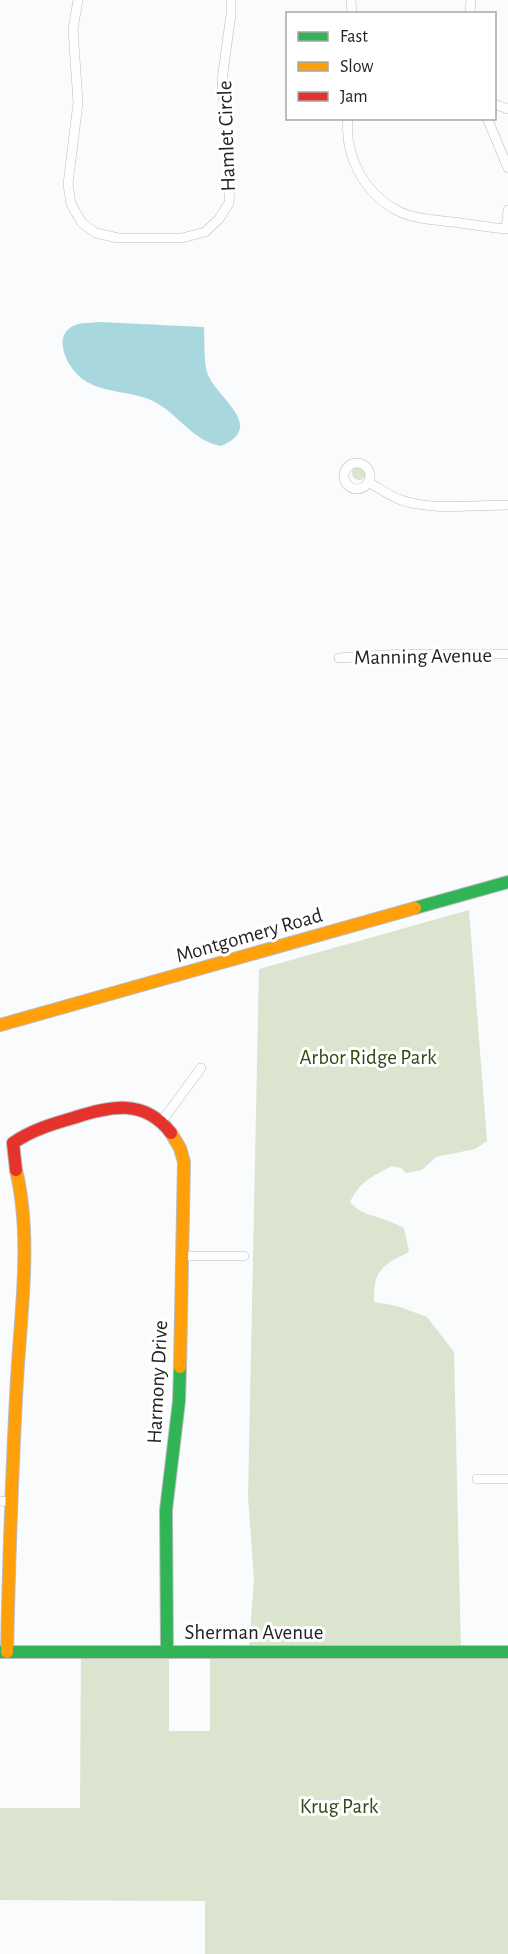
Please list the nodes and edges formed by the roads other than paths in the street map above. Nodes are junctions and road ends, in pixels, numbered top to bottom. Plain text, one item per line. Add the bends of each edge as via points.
1 (78, 0) edge
2 (231, 0) edge
3 (348, 120) edge
4 (488, 120) edge
5 (508, 168) edge
6 (508, 210) edge
7 (507, 229) edge
8 (368, 482) dead end
9 (508, 505) edge
10 (508, 654) edge
11 (339, 658) dead end
12 (508, 882) edge
13 (0, 1025) edge
14 (201, 1068) dead end
15 (162, 1121) junction
16 (182, 1256) junction
17 (244, 1256) dead end
18 (477, 1479) dead end
19 (508, 1479) edge
20 (5, 1501) edge
21 (3, 1652) edge
22 (167, 1652) junction
23 (508, 1652) edge

1 - 2 street, Hamlet Circle via 73,29 78,103 68,184 71,204 85,225 115,238 182,238 205,232 229,203 222,80
3 - 7 street via 352,158 363,181 380,199 399,212 418,217
4 - 5 street
6 - 7 street
8 - 9 street via 401,500 418,504
10 - 11 street, Manning Avenue
12 - 13 street, Montgomery Road
14 - 15 street
15 - 16 street, Harmony Drive via 181,1147 184,1162
15 - 20 street via 132,1107 104,1108 28,1132 13,1143 24,1248
16 - 17 street
16 - 22 street, Harmony Drive via 178,1401 166,1510
18 - 19 street
20 - 21 street
21 - 22 street, Sherman Avenue
22 - 23 street, Sherman Avenue

